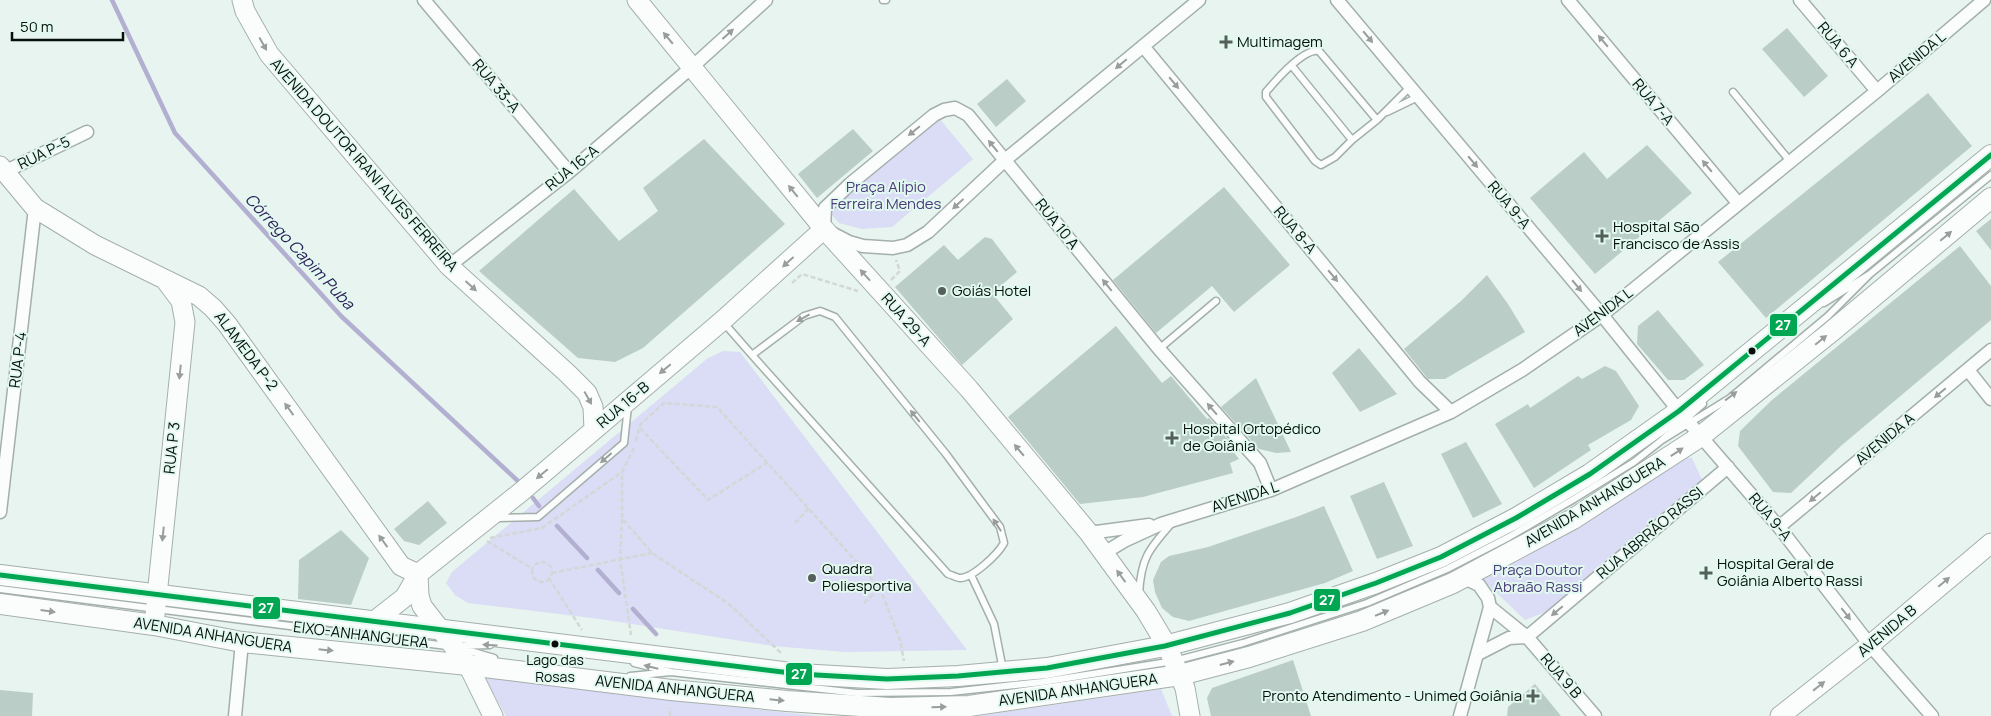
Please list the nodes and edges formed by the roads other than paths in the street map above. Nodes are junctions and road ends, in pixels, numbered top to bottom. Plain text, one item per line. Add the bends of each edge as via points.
1 (242, 0) edge
2 (424, 0) edge
3 (637, 0) edge
4 (766, 0) edge
5 (1199, 0) edge
6 (1337, 0) edge
7 (1568, 0) edge
8 (1800, 0) edge
9 (1984, 0) edge
10 (1143, 46) junction
11 (1292, 66) junction
12 (692, 67) junction
13 (1410, 87) junction
14 (1877, 91) junction
15 (1733, 92) dead end
16 (1418, 97) junction
17 (1384, 113) junction
18 (1377, 120) junction
19 (87, 132) dead end
20 (1352, 140) junction
21 (1991, 155) edge
22 (1005, 160) junction
23 (1789, 160) junction
24 (1, 171) edge
25 (569, 172) junction
26 (1991, 175) edge
27 (1991, 198) edge
28 (1738, 203) junction
29 (35, 208) junction
30 (824, 229) junction
31 (449, 266) junction
32 (1870, 274) junction
33 (164, 278) junction
34 (1216, 301) dead end
35 (1818, 307) dead end
36 (1602, 315) junction
37 (722, 321) junction
38 (227, 324) junction
39 (184, 338) junction
40 (1159, 350) junction
41 (1991, 350) edge
42 (752, 355) junction
43 (1968, 370) junction
44 (1991, 398) edge
45 (1708, 399) dead end
46 (628, 400) junction
47 (1452, 412) junction
48 (1689, 422) junction
49 (594, 430) junction
50 (1728, 467) junction
51 (1271, 490) junction
52 (0, 512) edge
53 (488, 519) junction
54 (1174, 520) junction
55 (1161, 524) junction
56 (1779, 527) junction
57 (1090, 533) junction
58 (1991, 543) edge
59 (1104, 553) junction
60 (418, 574) junction
61 (0, 575) edge
62 (971, 575) junction
63 (1474, 578) junction
64 (0, 589) edge
65 (1138, 600) junction
66 (0, 604) edge
67 (1490, 607) junction
68 (155, 610) junction
69 (373, 622) junction
70 (440, 629) junction
71 (1527, 636) junction
72 (242, 642) junction
73 (1870, 645) junction
74 (455, 646) junction
75 (498, 646) dead end
76 (1478, 654) junction
77 (631, 658) junction
78 (506, 660) dead end
79 (1174, 661) junction
80 (468, 665) junction
81 (671, 672) junction
82 (1004, 672) junction
83 (622, 675) dead end
84 (235, 716) edge
85 (493, 716) edge
86 (1190, 716) edge
87 (1460, 716) edge
88 (1595, 716) edge
89 (1780, 716) edge
90 (1932, 716) edge

1 -> 31 street, AVENIDA DOUTOR IRANI ALVES FERREIRA via 269,54
2 - 25 street, RUA 33-A
12 -> 3 street, RUA 29-A
12 -> 4 street, RUA 16-A
5 - 10 street
6 -> 13 street, RUA 9-A
28 -> 7 street, RUA 7-A
8 - 14 street, RUA 6 A
9 - 14 street, AVENIDA L
10 -> 22 street
10 -> 47 street, RUA 8-A via 1420,382
11 - 18 lane via 1309,52 1319,50
11 - 20 lane
11 - 20 lane via 1266,92 1266,97 1315,161 1321,164 1335,157
12 - 25 street, RUA 16-A
30 -> 12 street, RUA 29-A
13 - 16 street, RUA 9-A
13 - 17 lane
14 - 23 street, AVENIDA L
15 - 23 lane
16 - 17 lane
16 -> 36 street, RUA 9-A
17 - 18 lane
18 - 20 lane
19 - 24 street, RUA P-5
21 - 48 main road, AVENIDA ANHANGUERA
22 -> 30 street via 928,232 907,245 893,248 863,246
22 -> 30 street, RUA 10 A via 968,115 955,108 944,110 858,177 825,208
40 -> 22 street, RUA 10 A
23 - 28 street, AVENIDA L
24 - 29 street, ALAMEDA P-2
25 - 31 street, RUA 16-A
26 - 32 lane
48 -> 27 main road, AVENIDA ANHANGUERA via 1831,332
28 - 36 street, AVENIDA L
29 - 33 street, ALAMEDA P-2 via 95,245
29 - 52 street, RUA P-4
30 -> 37 street, RUA 16-B
57 -> 30 street, RUA 29-A via 969,389
31 -> 49 street, AVENIDA DOUTOR IRANI ALVES FERREIRA via 587,393 593,407
32 - 35 lane
48 -> 32 lane via 1730,398 1828,316
33 - 38 street, ALAMEDA P-2 via 203,300
33 - 39 street, RUA P 3 via 184,308
34 - 40 lane
36 - 47 street, AVENIDA L via 1522,370
36 - 48 street, RUA 9-A
37 - 42 lane
37 -> 46 street, RUA 16-B
38 - 39 street via 214,317 202,316 192,321
60 -> 38 street, ALAMEDA P-2 via 401,566
39 -> 68 street, RUA P 3
51 -> 40 street, RUA 10 A via 1260,464
41 - 43 street, AVENIDA A
42 - 62 lane via 948,574 960,578
62 -> 42 lane via 999,552 1004,543 1000,527 835,316 820,311 804,316
43 - 44 street
43 -> 56 street, AVENIDA A
45 - 48 lane
46 - 49 street, RUA 16-B
46 -> 53 lane via 624,443 538,517
47 - 51 street, AVENIDA L
48 - 50 street, RUA 9-A
63 -> 48 main road, AVENIDA ANHANGUERA via 1573,519
48 - 79 main road, AVENIDA ANHANGUERA via 1441,557 1376,584 1290,612
48 - 79 lane via 1583,494 1446,569 1358,606 1243,643
49 -> 53 street, RUA 16-B
50 - 56 street, RUA 9-A
50 -> 71 street, RUA ABRRÃO RASSI
51 - 54 street, AVENIDA L
53 - 60 street, RUA 16-B
54 - 55 street, AVENIDA L
54 - 65 lane via 1144,560
55 - 57 street, AVENIDA L
55 - 59 street, AVENIDA L
56 -> 73 street, RUA 9-A
57 - 59 street, RUA 29-A
73 -> 58 street, AVENIDA B
65 -> 59 street, RUA 29-A
60 - 69 street, RUA 16-B via 405,597
60 - 70 street via 422,606
61 - 68 main road, AVENIDA ANHANGUERA
62 - 82 lane via 994,624
63 - 67 street via 1488,598
79 -> 63 main road, AVENIDA ANHANGUERA via 1321,635
64 - 68 lane, EIXO-ANHANGUERA
65 - 79 street, RUA 29-A
66 -> 68 main road, AVENIDA ANHANGUERA
67 - 71 street, RUA 9 B
67 - 76 street
68 - 69 main road, AVENIDA ANHANGUERA
68 - 72 main road, AVENIDA ANHANGUERA
68 - 74 lane, EIXO-ANHANGUERA
69 - 70 main road, AVENIDA ANHANGUERA
70 - 74 street
70 - 77 main road, AVENIDA ANHANGUERA
71 - 76 street via 1509,638
71 - 88 street, RUA 9 B
72 -> 80 main road, AVENIDA ANHANGUERA
72 - 84 street
89 -> 73 street, AVENIDA B
73 - 90 street, RUA 9-A
75 -> 74 lane, EIXO-ANHANGUERA
74 - 78 lane, EIXO-ANHANGUERA via 487,658
74 - 80 street
76 - 87 street
81 -> 77 lane
77 - 82 main road, AVENIDA ANHANGUERA via 887,679
80 -> 79 main road, AVENIDA ANHANGUERA via 680,691 890,708 969,706
79 - 81 lane via 1042,682 952,692 857,693
79 - 82 main road, AVENIDA ANHANGUERA
79 - 86 street, RUA 29-A via 1185,688
80 - 85 street
81 - 83 lane

